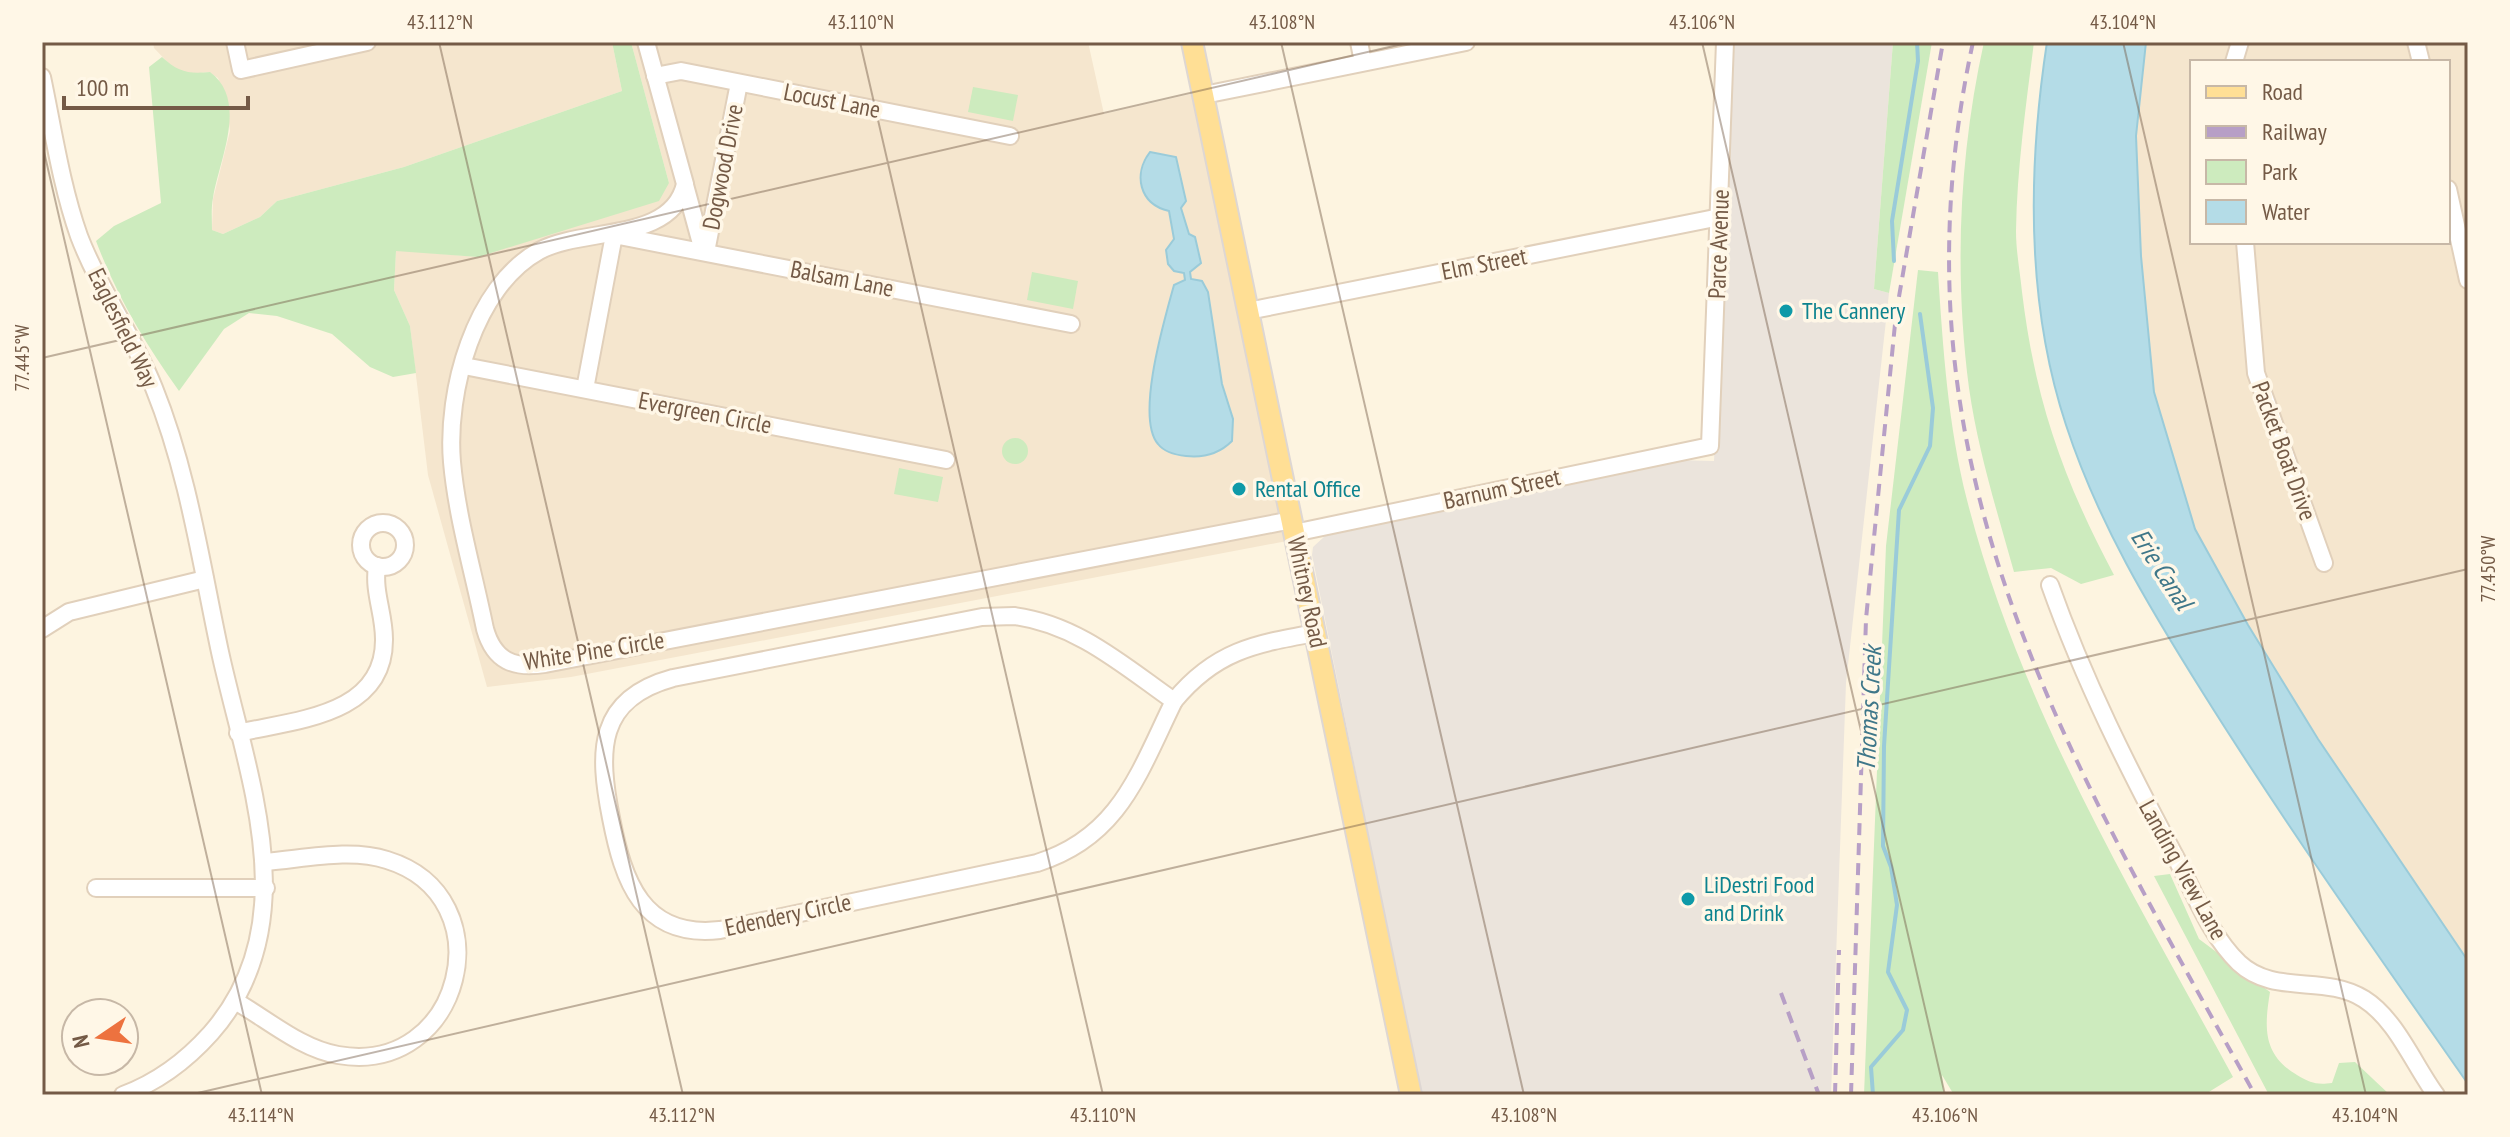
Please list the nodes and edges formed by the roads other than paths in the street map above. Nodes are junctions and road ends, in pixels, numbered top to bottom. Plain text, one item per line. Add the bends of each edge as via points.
1 (235, 42) edge
2 (367, 42) edge
3 (646, 42) edge
4 (1192, 42) edge
5 (1359, 42) edge
6 (1466, 42) edge
7 (1725, 42) edge
8 (1363, 62) junction
9 (655, 76) junction
10 (42, 77) edge
11 (739, 83) junction
12 (1204, 95) junction
13 (1010, 136) dead end
14 (685, 184) junction
15 (2450, 193) edge
16 (1720, 217) junction
17 (2462, 220) edge
18 (614, 235) junction
19 (2245, 244) edge
20 (704, 252) junction
21 (2468, 280) edge
22 (1248, 311) junction
23 (1071, 324) dead end
24 (464, 366) junction
25 (585, 389) junction
26 (1710, 446) joint
27 (946, 460) dead end
28 (1293, 526) junction
29 (2324, 563) dead end
30 (377, 566) dead end
31 (205, 579) junction
32 (2050, 585) dead end
33 (42, 629) edge
34 (1315, 633) junction
35 (1174, 701) junction
36 (238, 733) junction
37 (265, 862) junction
38 (96, 888) dead end
39 (266, 888) junction
40 (235, 1001) junction
41 (123, 1095) edge
42 (1411, 1095) edge
43 (2436, 1095) edge

1 - 2 street via 241,70
3 - 9 street
4 - 12 main road, Whitney Road
5 - 8 street
6 - 8 street
7 - 16 street, Parce Avenue
8 - 12 street
9 - 11 street, Locust Lane via 681,71
9 - 14 street
10 - 31 street, Eaglesfield Way via 78,234 170,431
11 - 13 street, Locust Lane
11 - 20 street, Dogwood Drive
12 - 22 main road, Whitney Road
14 - 18 street, White Pine Circle via 673,209
14 - 20 street
15 - 17 street
16 - 22 street, Elm Street
16 - 26 street, Parce Avenue
17 - 21 street
18 - 20 street, Balsam Lane
18 - 24 street, White Pine Circle via 572,238 527,258 489,301
18 - 25 street
19 - 29 street, Packet Boat Drive via 2256,373
20 - 23 street, Balsam Lane
22 - 28 main road, Whitney Road
24 - 25 street, Evergreen Circle
24 - 28 street, White Pine Circle via 452,433 456,488 488,639 498,656 519,666
25 - 27 street, Evergreen Circle
26 - 28 street, Barnum Street
28 - 34 main road, Whitney Road
30 - 36 street via 374,587 384,643 371,683 339,709
31 - 33 street via 69,612
31 - 36 street, Eaglesfield Way
32 - 43 street, Landing View Lane via 2107,728 2220,942 2253,974 2283,984 2333,987 2364,999 2390,1025
34 - 35 street, Edendery Circle via 1226,655
34 - 42 main road, Whitney Road
35 - 35 street, Edendery Circle via 1065,628 999,615 660,681 623,705 603,743 602,774 624,876 655,915 682,928 707,931 1054,857 1095,835 1117,811
36 - 37 street, Eaglesfield Way
37 - 39 street, Eaglesfield Way
37 - 40 street via 360,855 387,859 414,872 433,889 450,917 458,957 454,985 442,1010 414,1039 363,1056 323,1051
38 - 39 street
39 - 40 street, Eaglesfield Way via 257,954
40 - 41 street, Eaglesfield Way via 183,1061

